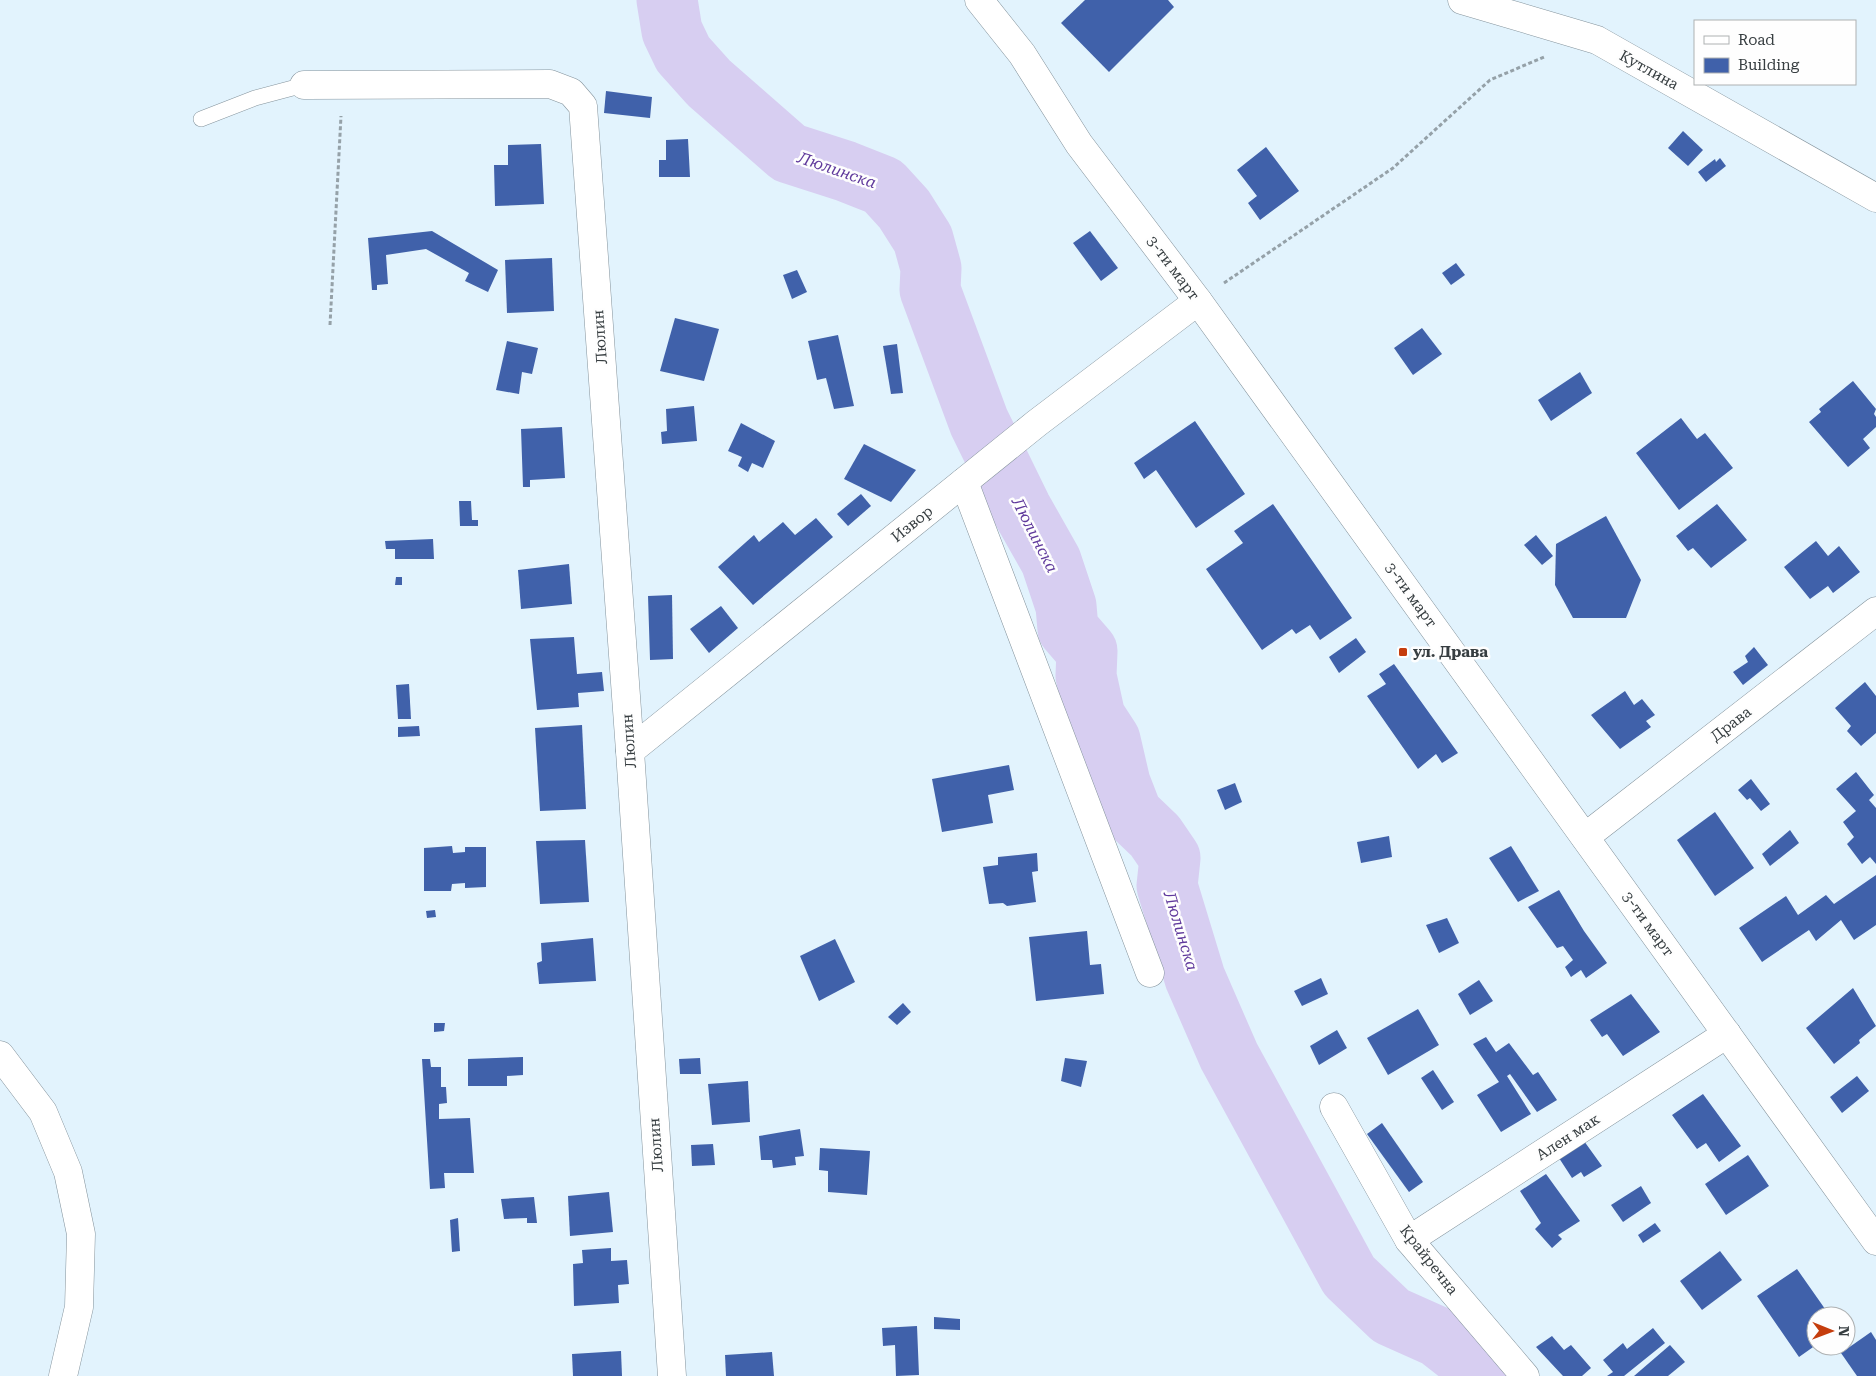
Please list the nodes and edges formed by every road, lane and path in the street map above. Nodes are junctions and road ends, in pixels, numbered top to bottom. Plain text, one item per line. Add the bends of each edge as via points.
1 (979, 0) edge
2 (1462, 0) edge
3 (1548, 56) dead end
4 (304, 85) joint
5 (342, 85) junction
6 (201, 119) dead end
7 (1876, 198) edge
8 (1198, 301) junction
9 (330, 325) dead end
10 (964, 482) junction
11 (1876, 611) edge
12 (630, 751) junction
13 (1585, 837) junction
14 (1150, 973) dead end
15 (1727, 1034) junction
16 (0, 1055) edge
17 (1334, 1107) dead end
18 (1409, 1240) junction
19 (1876, 1241) edge
20 (64, 1376) edge
21 (672, 1376) edge
22 (1525, 1376) edge

1 - 8 street, 3-ти март via 1022,54 1079,144
2 - 7 street, Кутлина via 1597,40
3 - 8 path via 1490,80 1393,168
4 - 5 street
4 - 6 lane via 255,98
5 - 9 path
5 - 12 street, Люлин via 550,84 571,92 583,106
8 - 10 street, Извор
8 - 13 street, 3-ти март
10 - 12 street, Извор
10 - 14 street
11 - 13 street, Драва
12 - 21 street, Люлин
13 - 15 street, 3-ти март
15 - 18 street, Ален мак
15 - 19 street, 3-ти март
16 - 20 street via 43,1112 68,1172 81,1234 79,1307
17 - 18 street, Крайречна
18 - 22 street, Крайречна

